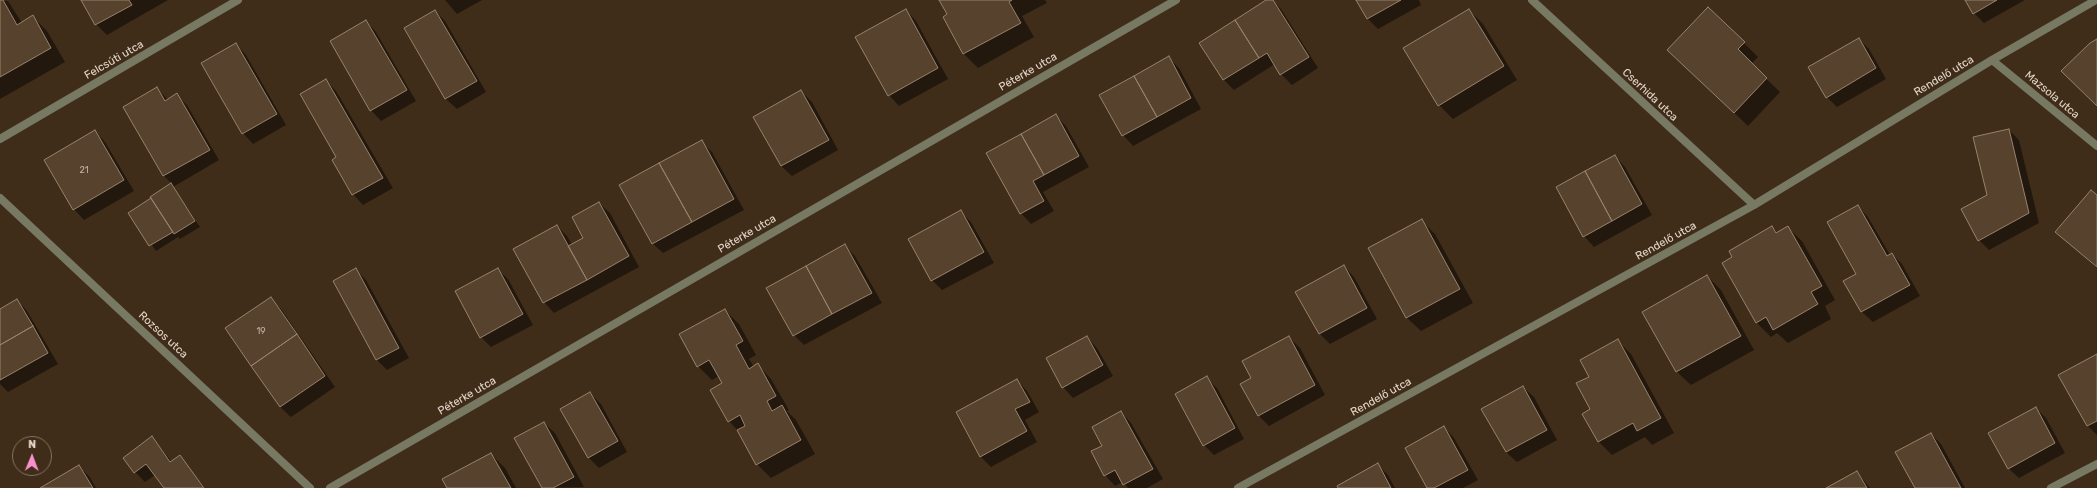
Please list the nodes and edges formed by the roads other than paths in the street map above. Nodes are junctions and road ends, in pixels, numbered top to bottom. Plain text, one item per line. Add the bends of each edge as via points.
1 (238, 0) edge
2 (1176, 0) edge
3 (1532, 0) edge
4 (2096, 0) edge
5 (1992, 60) junction
6 (0, 139) edge
7 (2097, 146) edge
8 (0, 198) edge
9 (1754, 205) junction
10 (2097, 464) edge
11 (310, 488) edge
12 (330, 488) edge
13 (1238, 488) edge
14 (2051, 488) edge

1 - 6 street, Felcsúti utca
2 - 12 street, Péterke utca
3 - 9 street, Cserhida utca
4 - 5 street, Rendelő utca
5 - 7 street, Mazsola utca
5 - 9 street, Rendelő utca
8 - 11 street, Rozsos utca
9 - 13 street, Rendelő utca
10 - 14 street

